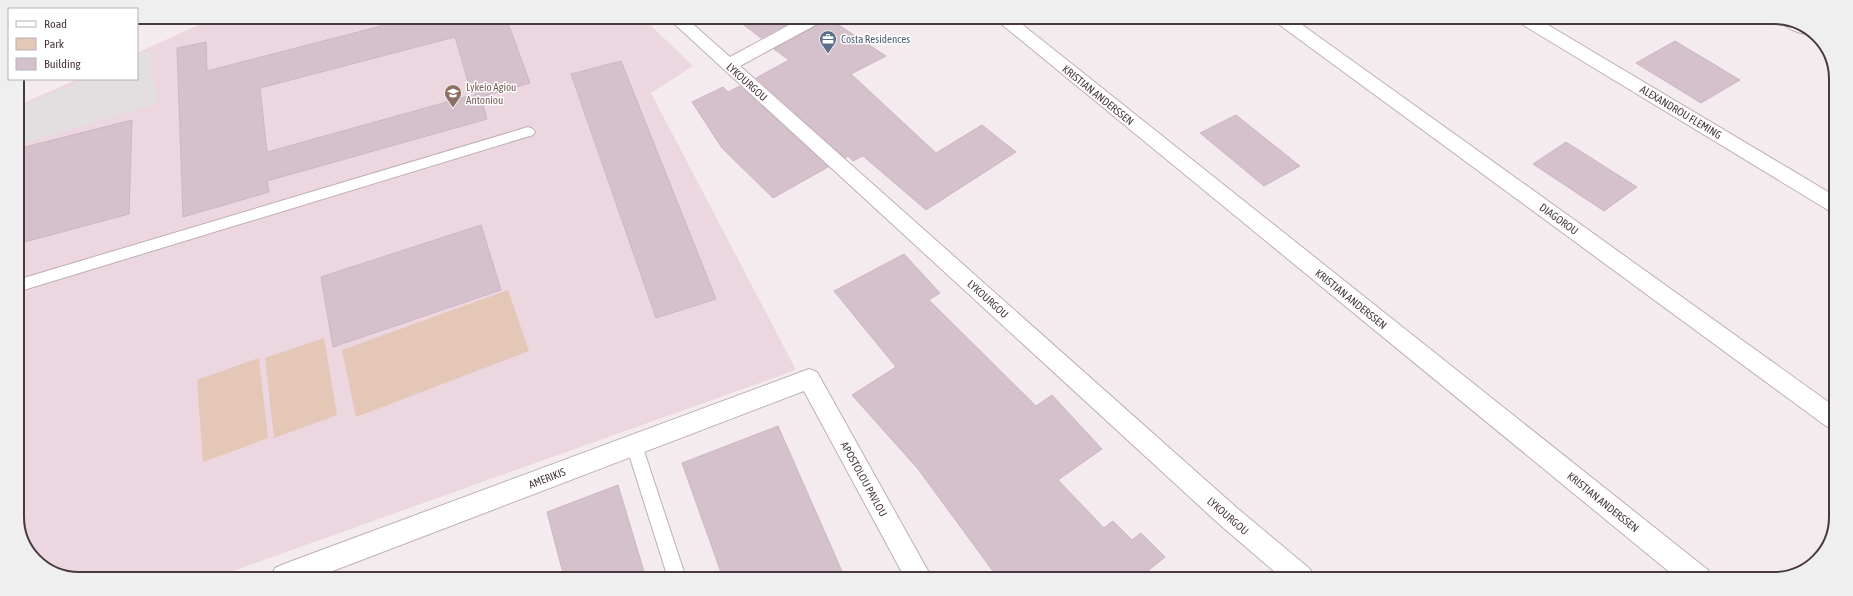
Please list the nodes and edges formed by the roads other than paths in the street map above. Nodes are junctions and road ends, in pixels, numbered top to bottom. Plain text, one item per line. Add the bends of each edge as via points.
1 (683, 24) edge
2 (804, 24) edge
3 (1010, 24) edge
4 (1291, 24) edge
5 (1534, 24) edge
6 (728, 65) junction
7 (528, 132) dead end
8 (1829, 200) edge
9 (24, 284) edge
10 (809, 379) joint
11 (1829, 416) edge
12 (634, 445) junction
13 (297, 572) edge
14 (675, 572) edge
15 (916, 572) edge
16 (1294, 572) edge
17 (1690, 572) edge

1 - 6 street, LYKOURGOU
2 - 6 street
3 - 17 street, KRISTIAN ANDERSSEN
4 - 11 street, DIAGOROU
5 - 8 street, ALEXANDROU FLEMING
6 - 16 street, LYKOURGOU via 1228,516
7 - 9 lane
10 - 12 street, AMERIKIS
10 - 15 street, APOSTOLOU PAVLOU
12 - 13 street, AMERIKIS
12 - 14 lane

